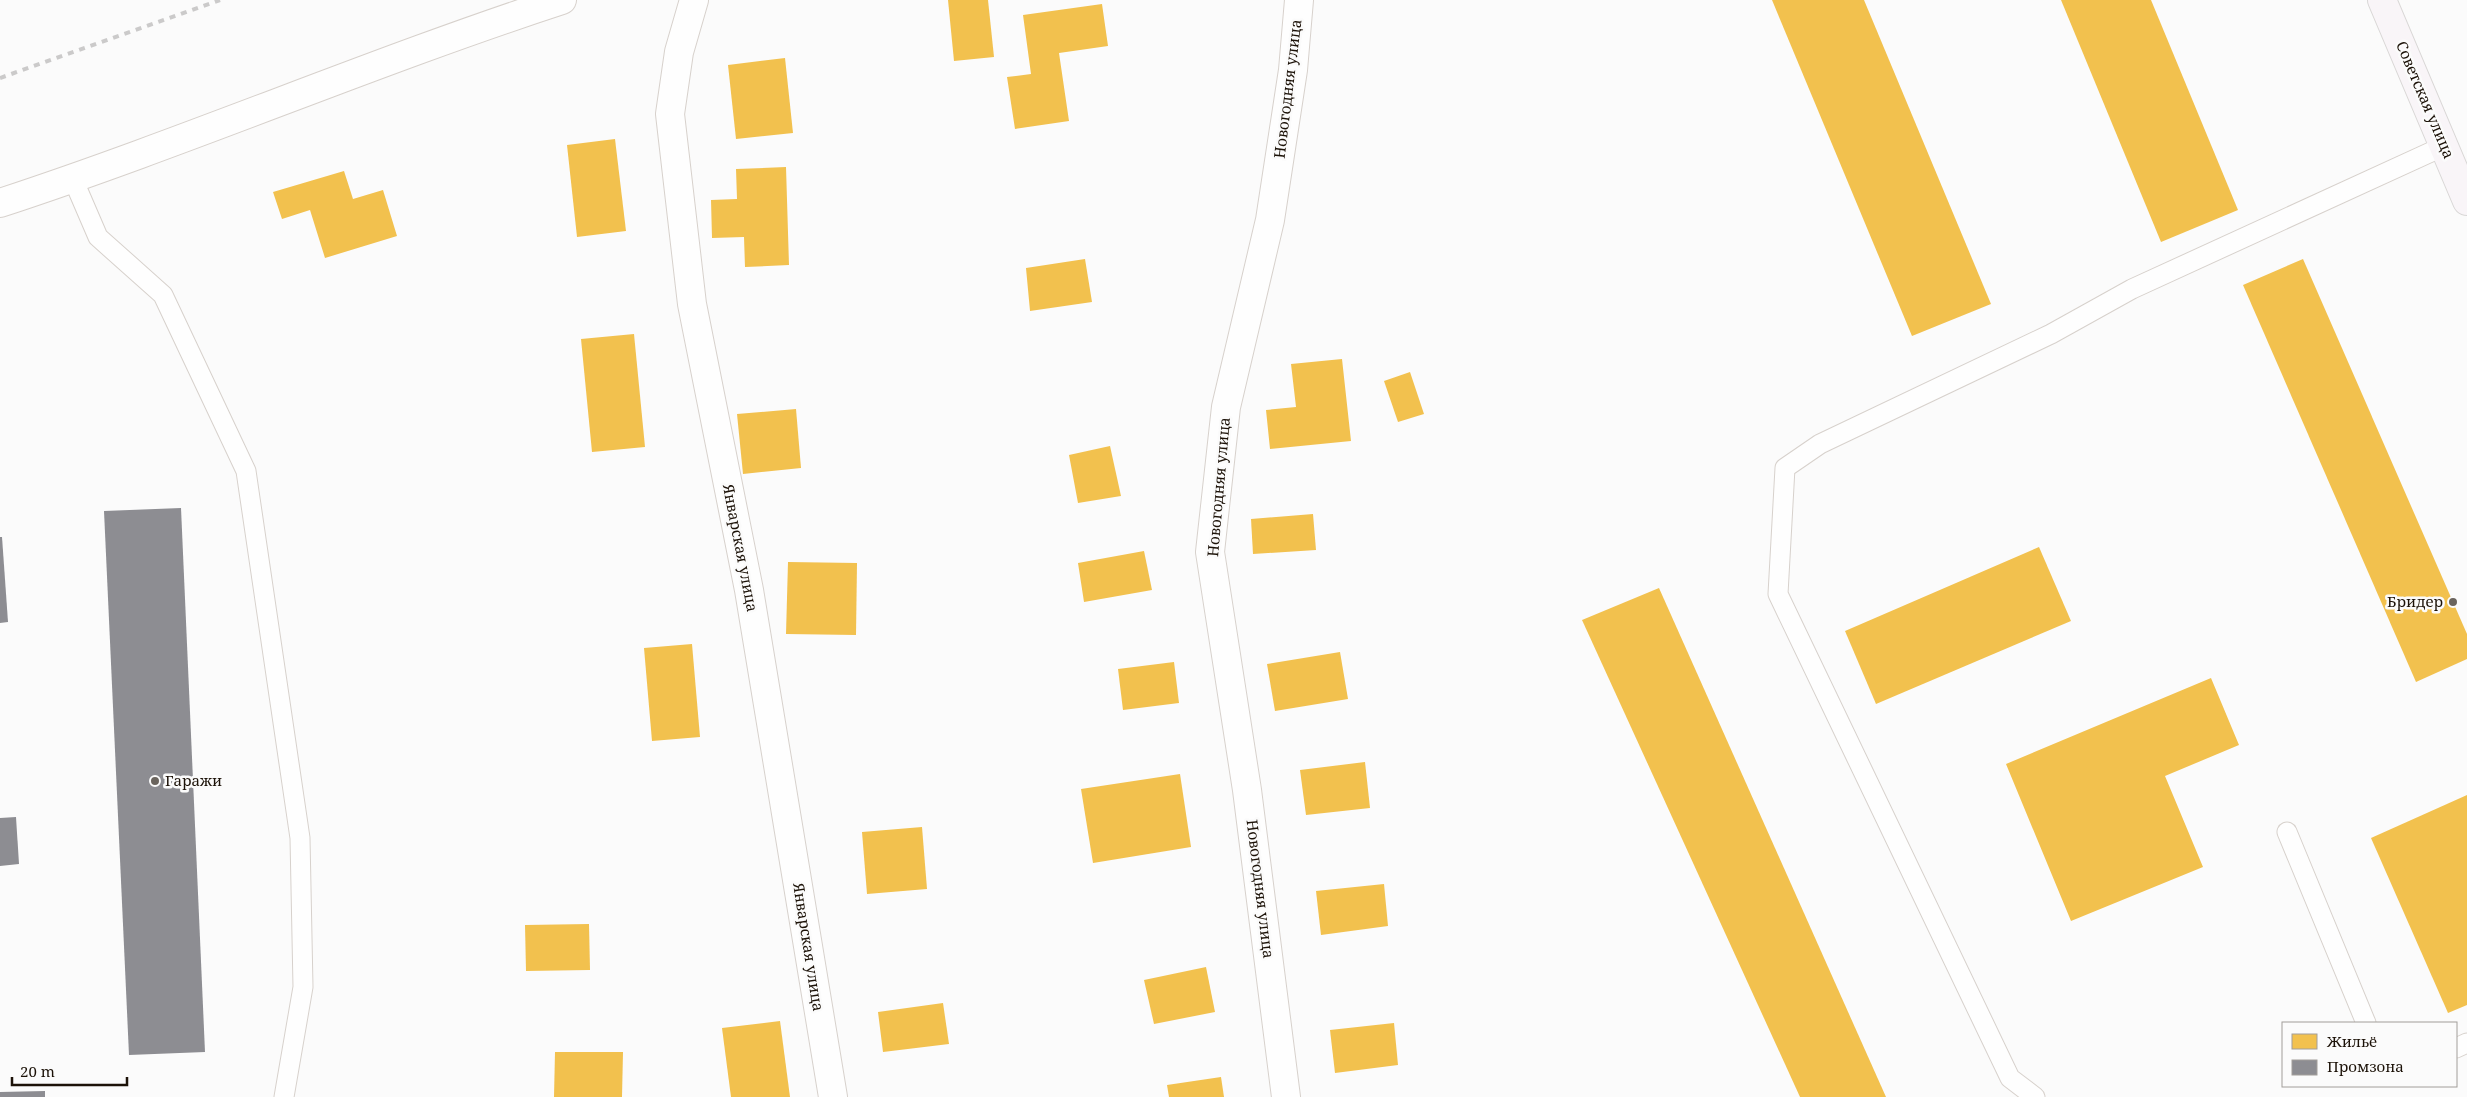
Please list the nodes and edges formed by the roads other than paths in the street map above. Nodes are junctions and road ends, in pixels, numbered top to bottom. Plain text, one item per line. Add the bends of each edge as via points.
1 (562, 0) edge
2 (694, 0) edge
3 (1299, 0) edge
4 (2382, 0) edge
5 (2444, 146) junction
6 (73, 179) junction
7 (2467, 201) edge
8 (0, 203) edge
9 (2287, 832) dead end
10 (2366, 1022) edge
11 (284, 1097) edge
12 (833, 1097) edge
13 (1286, 1097) edge
14 (2036, 1097) edge

1 - 6 street via 476,28
2 - 12 street, Январская улица via 679,52 670,114 692,304 749,590
3 - 13 street, Новогодняя улица via 1293,70 1270,220 1226,407 1210,552 1247,790
4 - 5 main road, Советская улица
5 - 7 main road, Советская улица
5 - 14 lane via 2132,289 2052,334 1820,444 1785,468 1778,594 2010,1078
6 - 8 street
6 - 11 lane via 98,237 163,295 246,471 300,838 303,987
9 - 10 lane

